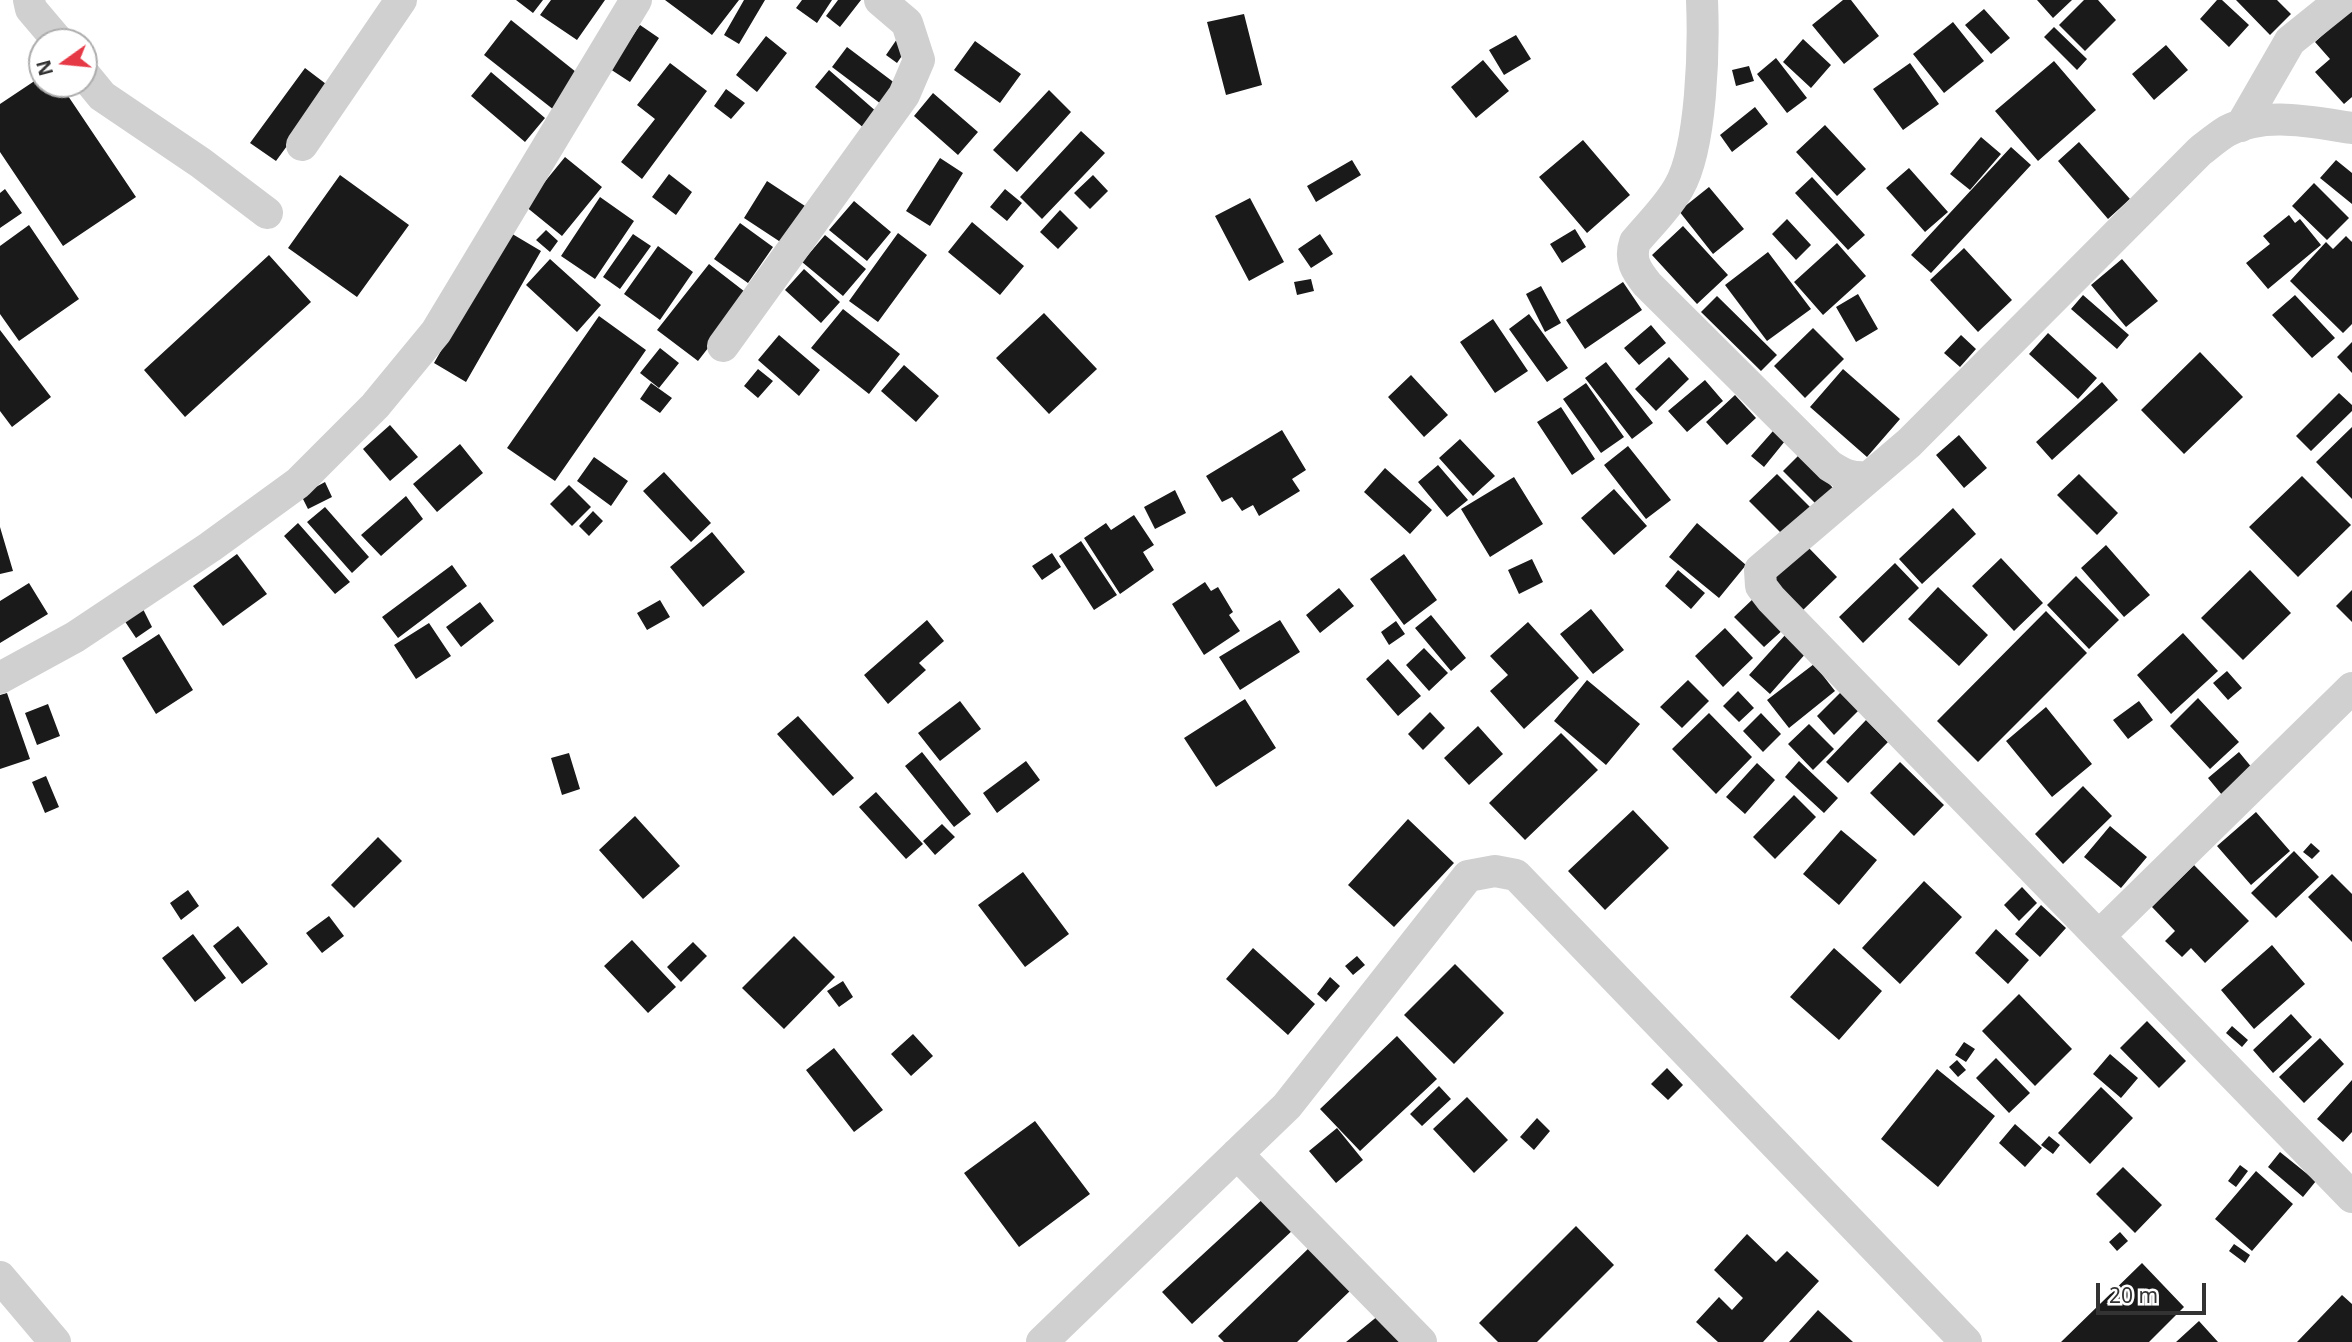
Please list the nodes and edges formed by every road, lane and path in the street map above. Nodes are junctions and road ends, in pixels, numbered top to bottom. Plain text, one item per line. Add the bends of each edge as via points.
1 (29, 0) edge
2 (401, 0) edge
3 (635, 0) edge
4 (880, 0) edge
5 (1702, 0) edge
6 (2341, 0) edge
7 (47, 28) edge
8 (98, 91) edge
9 (2241, 126) junction
10 (2352, 128) edge
11 (302, 145) dead end
12 (267, 213) dead end
13 (723, 346) dead end
14 (1868, 477) junction
15 (0, 678) edge
16 (2352, 688) edge
17 (2099, 936) junction
18 (1237, 1154) junction
19 (2352, 1198) edge
20 (0, 1277) edge
21 (55, 1342) edge
22 (1042, 1342) edge
23 (1421, 1342) edge
24 (1966, 1342) edge

1 - 7 street
2 - 11 street
3 - 15 street via 436,332 375,406 298,483 210,547 75,637
4 - 13 street via 907,23 919,60 904,95
5 - 14 street via 1704,48 1692,148 1679,187 1635,242 1631,253 1635,268 1830,466 1845,476
6 - 9 street via 2290,41
8 - 12 street
9 - 10 street via 2291,119
9 - 14 street via 2200,151 1909,443
14 - 17 street via 1760,570 1761,586
16 - 17 street
17 - 19 street
18 - 22 street
18 - 23 street
18 - 24 street via 1287,1106 1468,876 1495,871 1516,875
20 - 21 street

